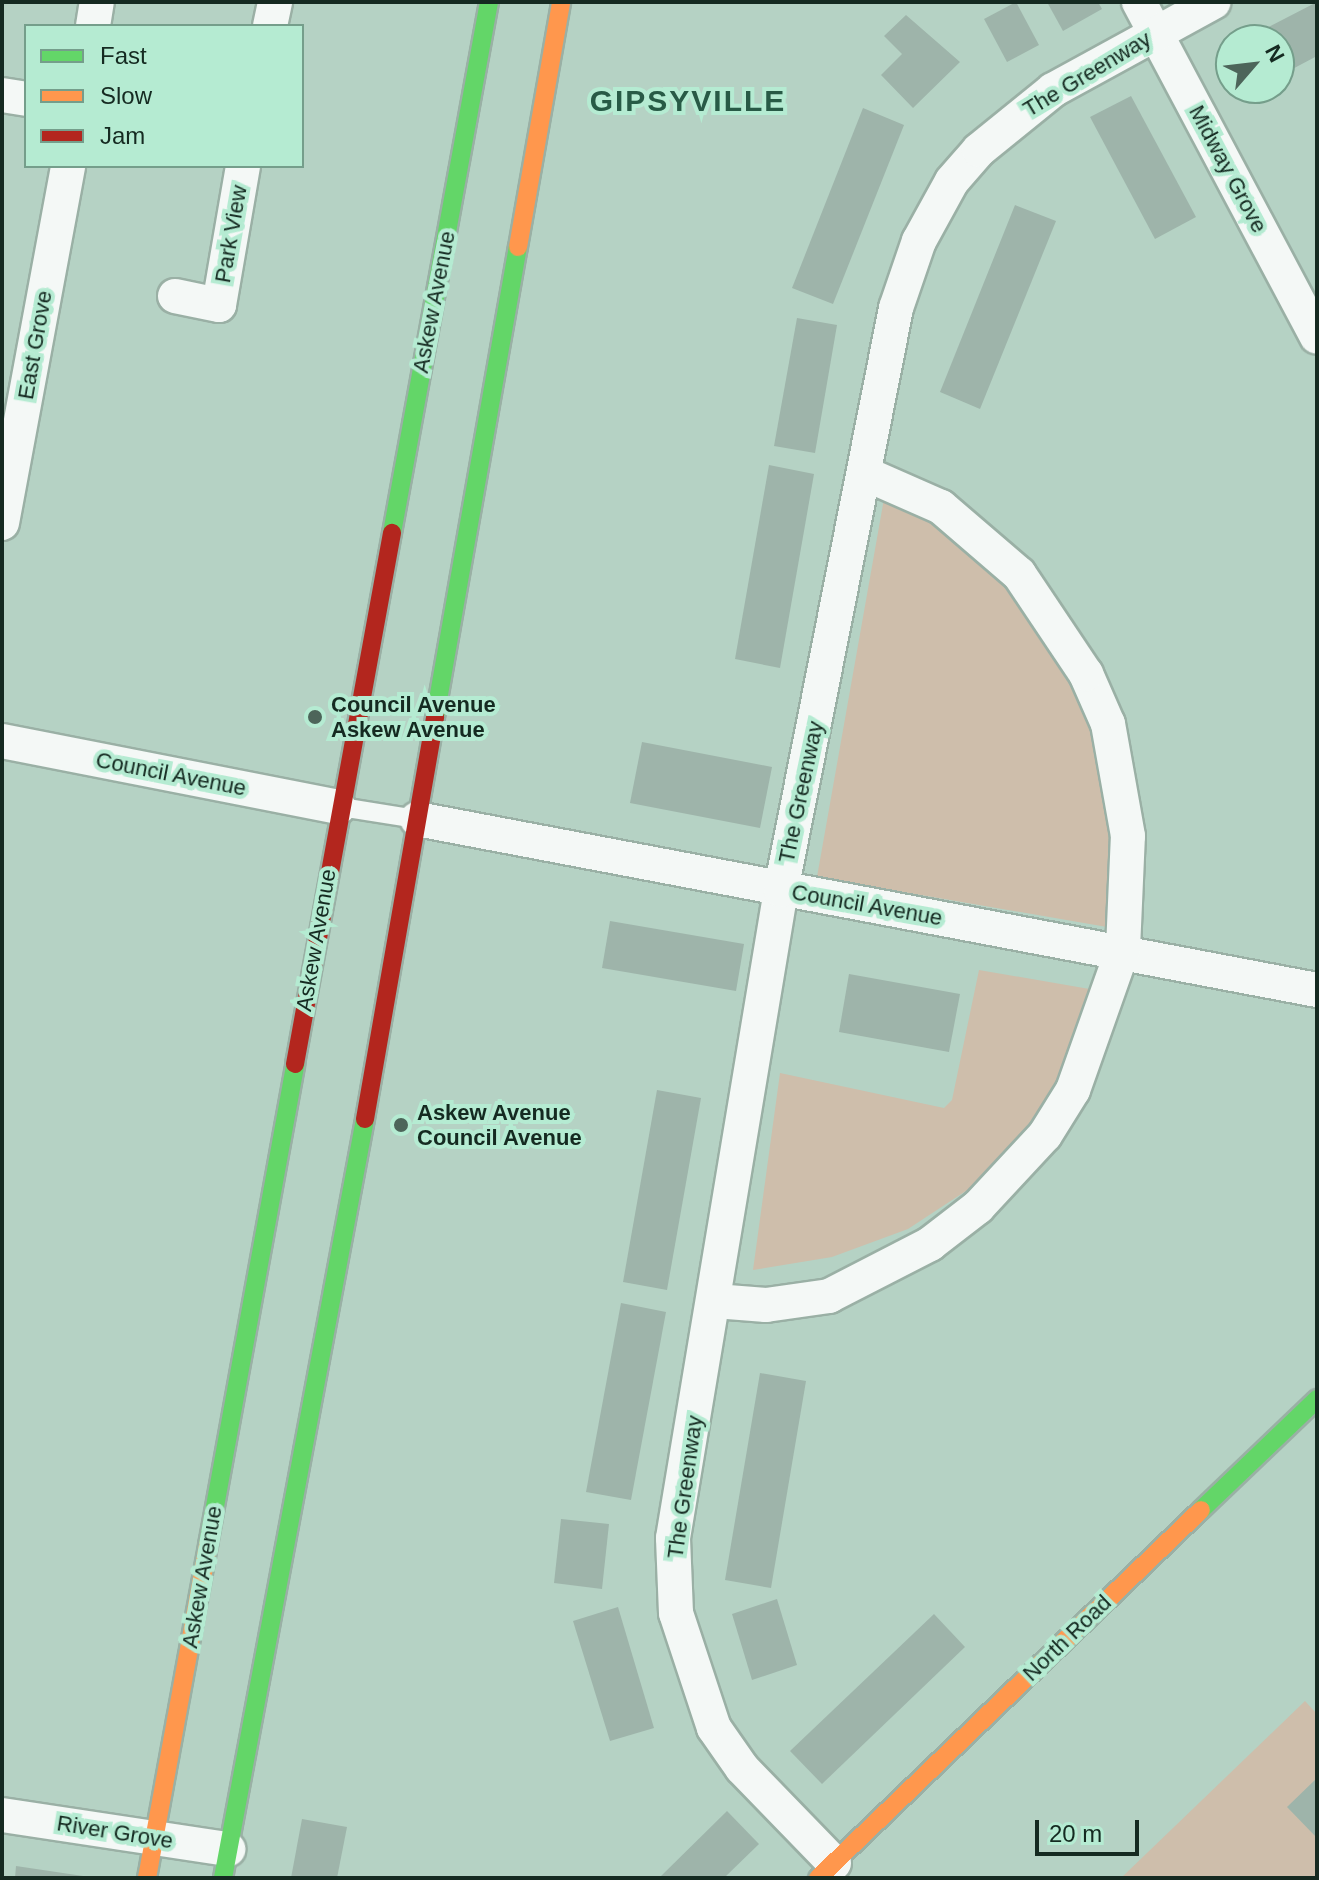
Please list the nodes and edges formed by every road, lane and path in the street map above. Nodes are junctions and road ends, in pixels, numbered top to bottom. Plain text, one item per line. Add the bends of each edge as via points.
1 (97, 2) edge
2 (275, 2) edge
3 (489, 2) edge
4 (561, 2) edge
5 (1139, 2) edge
6 (1214, 2) edge
7 (93, 24) edge
8 (270, 24) edge
9 (1155, 33) junction
10 (2, 95) edge
11 (24, 99) edge
12 (68, 168) edge
13 (243, 168) edge
14 (1305, 285) edge
15 (175, 296) dead end
16 (1317, 337) edge
17 (866, 474) junction
18 (2, 523) edge
19 (2, 741) edge
20 (339, 807) junction
21 (417, 819) junction
22 (781, 890) junction
23 (1123, 949) junction
24 (1317, 990) edge
25 (715, 1301) junction
26 (1317, 1399) edge
27 (2, 1815) edge
28 (154, 1838) junction
29 (226, 1863) edge
30 (826, 1870) edge
31 (147, 1878) edge

1 - 7 street
2 - 8 street
3 - 20 main road, Askew Avenue
4 - 21 main road
5 - 9 street, Midway Grove
6 - 9 street, The Greenway
9 - 14 street, Midway Grove
9 - 17 street, The Greenway via 1053,90 979,150 952,181 919,241 896,308
10 - 11 street
12 - 18 street, East Grove
13 - 15 street, Park View via 219,305
14 - 16 street, Midway Grove
17 - 22 street, The Greenway
17 - 23 street via 941,507 1019,574 1086,674 1108,724 1128,836
19 - 20 street, Council Avenue
20 - 21 lane
20 - 28 main road, Askew Avenue
21 - 22 street, Council Avenue
21 - 29 main road
22 - 23 street, Council Avenue
22 - 25 street, The Greenway
23 - 24 street, Council Avenue
23 - 25 street via 1073,1090 1045,1135 978,1207 930,1244 829,1296 766,1305
25 - 30 street, The Greenway via 673,1538 676,1613 714,1728
26 - 30 main road, North Road
27 - 28 street, River Grove
28 - 29 street, River Grove
28 - 31 main road, Askew Avenue

